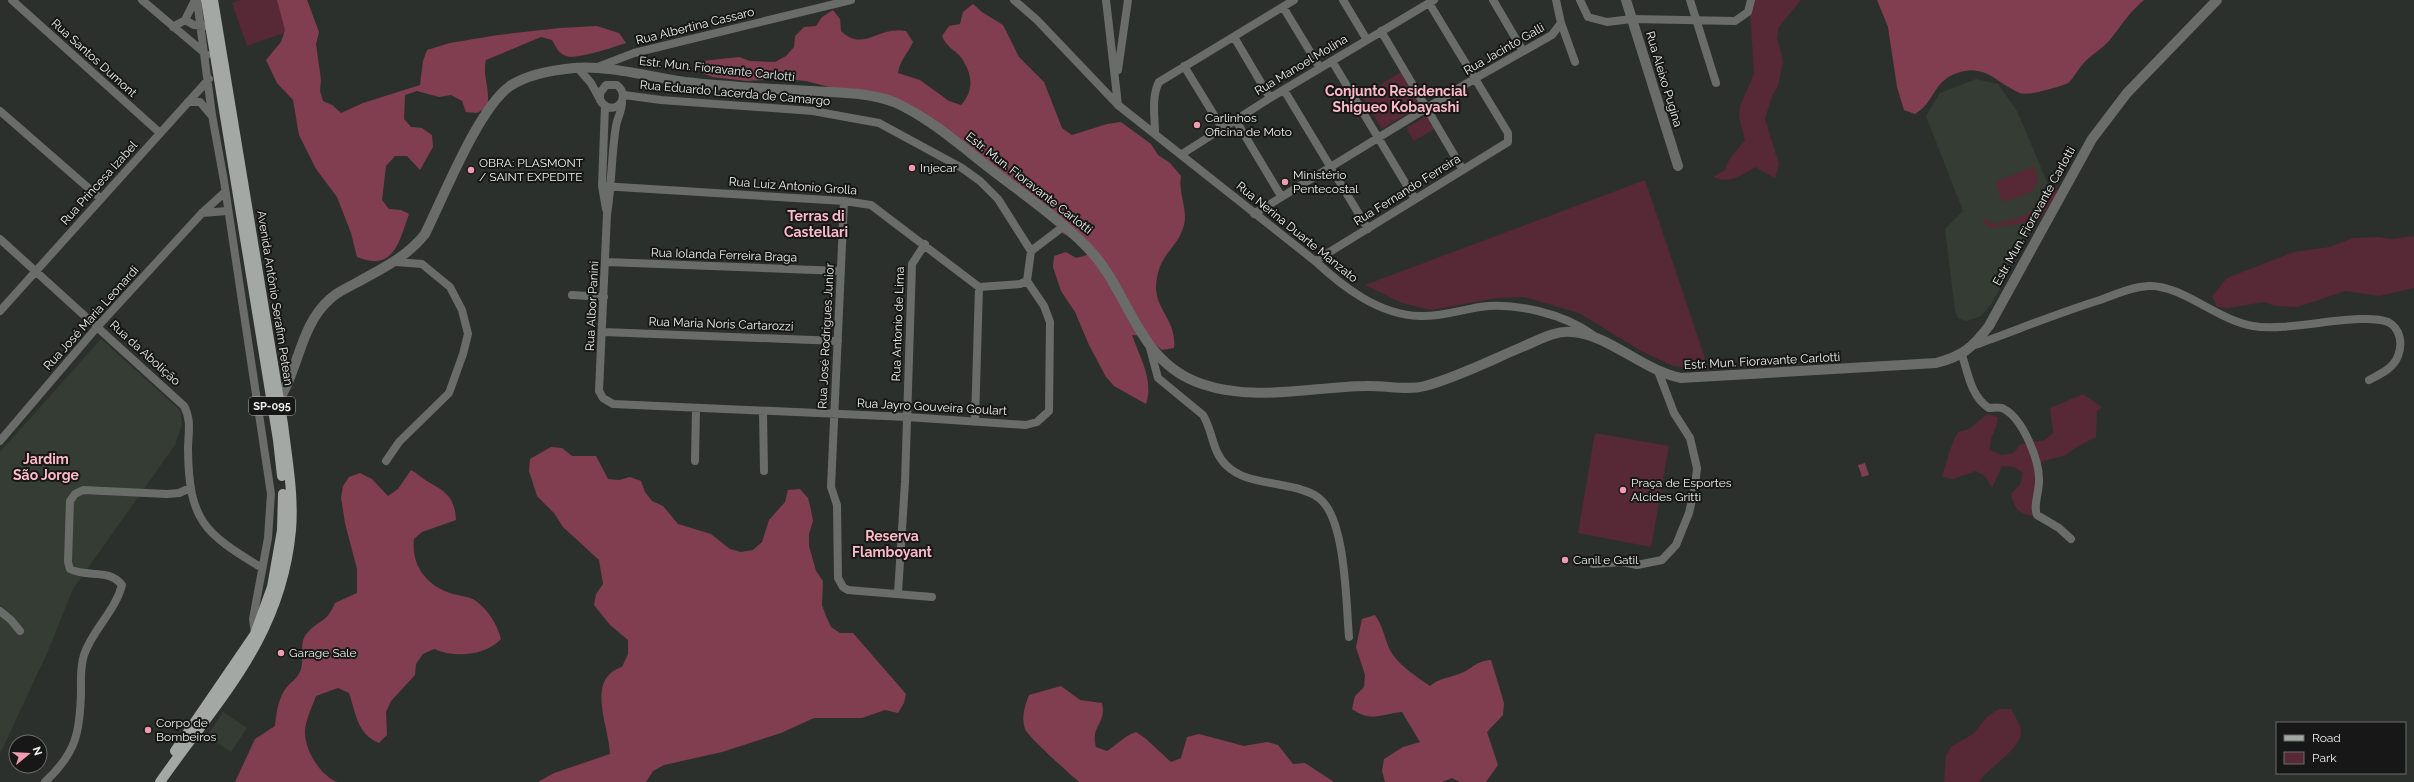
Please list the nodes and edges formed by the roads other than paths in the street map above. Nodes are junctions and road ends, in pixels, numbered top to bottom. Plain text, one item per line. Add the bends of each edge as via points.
1 (12, 0) edge
2 (142, 0) edge
3 (196, 0) edge
4 (206, 0) edge
5 (213, 0) edge
6 (851, 0) edge
7 (1014, 0) edge
8 (1106, 0) edge
9 (1294, 0) edge
10 (1343, 0) edge
11 (1493, 0) edge
12 (1556, 0) edge
13 (1580, 0) edge
14 (1626, 0) edge
15 (1690, 0) edge
16 (1751, 0) edge
17 (2217, 0) edge
18 (1131, 1) edge
19 (1431, 2) edge
20 (1283, 7) junction
21 (1632, 19) junction
22 (185, 20) junction
23 (1696, 20) junction
24 (210, 25) junction
25 (1560, 25) junction
26 (173, 27) junction
27 (1381, 31) junction
28 (1234, 37) junction
29 (1367, 40) junction
30 (1523, 51) junction
31 (210, 55) junction
32 (1332, 61) junction
33 (1575, 62) dead end
34 (1184, 66) junction
35 (577, 68) junction
36 (593, 68) junction
37 (1320, 68) junction
38 (217, 71) junction
39 (620, 72) junction
40 (1117, 76) junction
41 (1474, 79) junction
42 (208, 81) junction
43 (1716, 83) dead end
44 (1284, 90) junction
45 (622, 95) junction
46 (1270, 98) junction
47 (188, 102) junction
48 (602, 103) junction
49 (1118, 105) junction
50 (1427, 109) junction
51 (0, 111) edge
52 (212, 116) junction
53 (1236, 119) junction
54 (1222, 128) junction
55 (160, 133) junction
56 (1155, 134) junction
57 (1379, 138) junction
58 (1182, 154) junction
59 (1678, 166) dead end
60 (1330, 168) junction
61 (1463, 170) junction
62 (602, 186) junction
63 (612, 188) junction
64 (224, 193) junction
65 (1281, 196) junction
66 (101, 199) junction
67 (1415, 199) junction
68 (844, 201) junction
69 (227, 211) junction
70 (202, 213) junction
71 (607, 214) junction
72 (1254, 214) junction
73 (1064, 226) junction
74 (1368, 229) junction
75 (0, 239) edge
76 (925, 244) junction
77 (1031, 251) junction
78 (1314, 261) junction
79 (396, 262) junction
80 (606, 262) junction
81 (841, 271) junction
82 (35, 272) junction
83 (1027, 281) junction
84 (979, 287) junction
85 (572, 295) dead end
86 (604, 297) junction
87 (0, 311) edge
88 (98, 326) junction
89 (603, 332) junction
90 (838, 341) junction
91 (1605, 343) junction
92 (1975, 344) junction
93 (1150, 348) junction
94 (1962, 355) junction
95 (1658, 371) junction
96 (291, 373) junction
97 (275, 378) junction
98 (2369, 380) dead end
99 (603, 398) joint
100 (276, 404) junction
101 (696, 408) junction
102 (764, 411) junction
103 (835, 414) junction
104 (907, 417) junction
105 (975, 421) junction
106 (0, 441) edge
107 (386, 461) dead end
108 (695, 461) dead end
109 (764, 471) dead end
110 (190, 488) junction
111 (2071, 539) dead end
112 (1593, 564) dead end
113 (262, 568) junction
114 (898, 593) junction
115 (932, 597) dead end
116 (0, 611) edge
117 (20, 631) dead end
118 (255, 634) junction
119 (1349, 637) dead end
120 (45, 782) edge
121 (154, 782) edge
122 (160, 782) edge

1 - 55 street, Rua Santos Dumont
2 - 26 street
3 - 22 street
3 - 24 street, Avenida Antônio Serafim Petean
4 - 24 main road, Avenida Antônio Serafim Petean / SP-095
5 - 24 main road, Avenida Antônio Serafim Petean / SP-095
6 - 36 street, Rua Albertina Cassaro via 634,53
7 - 49 street via 1038,20
8 - 40 street
9 - 20 street
10 - 29 street
11 - 30 street
12 - 25 street
13 - 21 street via 1588,17 1594,21
14 - 21 street, Rua Aleixo Pugina
15 - 23 street
16 - 23 street via 1748,12 1742,18 1726,22
17 - 92 street, Estr. Mun. Fioravante Carlotti via 2127,93 2092,139 1989,326
18 - 40 street
19 - 27 street, Rua Manoel Molina
19 - 41 street
20 - 28 street
20 - 37 street
21 - 23 street
21 - 59 street, Rua Aleixo Pugina
22 - 24 street
22 - 26 street
23 - 43 street
24 - 31 main road, Avenida Antônio Serafim Petean / SP-095
24 - 97 main road, Avenida Antônio Serafim Petean / SP-095
25 - 30 street, Rua Jacinto Galli via 1552,35
25 - 33 street
26 - 31 street
27 - 29 street, Rua Manoel Molina
27 - 50 street
28 - 34 street
28 - 46 street
29 - 32 street, Rua Manoel Molina
30 - 41 street, Rua Jacinto Galli
31 - 38 main road, Avenida Antônio Serafim Petean / SP-095
31 - 42 street, Avenida Antônio Serafim Petean
32 - 37 street, Rua Manoel Molina
32 - 57 street
34 - 54 street
34 - 56 street via 1159,82 1156,88
35 - 36 street, Estr. Mun. Fioravante Carlotti
35 - 48 street via 590,82
35 - 79 street, Estr. Mun. Fioravante Carlotti via 537,74 512,84 498,97 482,118 425,234
36 - 39 street, Estr. Mun. Fioravante Carlotti
37 - 44 street, Rua Manoel Molina
38 - 42 street, Rua Princesa Izabel
38 - 100 main road, Avenida Antônio Serafim Petean / SP-095
39 - 45 street
39 - 73 street, Estr. Mun. Fioravante Carlotti via 688,82 862,94 892,101 928,121
40 - 49 street
41 - 50 street, Rua Jacinto Galli
41 - 61 street, Rua Fernando Ferreira via 1509,138 1505,145
42 - 47 street, Rua Princesa Izabel
42 - 52 street, Avenida Antônio Serafim Petean
44 - 46 street, Rua Manoel Molina
44 - 60 street
45 - 48 street via 612,108
45 - 48 street via 613,84 606,85 601,89
45 - 63 street via 622,111 616,125
45 - 77 street, Rua Eduardo Lacerda de Camargo via 813,111 879,122 962,168 980,181 998,199
46 - 53 street, Rua Manoel Molina
47 - 52 street via 200,102
47 - 55 street, Rua Princesa Izabel
48 - 62 street
49 - 56 street, Rua Nerina Duarte Manzato
50 - 57 street, Rua Jacinto Galli
50 - 61 street
51 - 66 street
52 - 64 street, Avenida Antônio Serafim Petean
53 - 54 street, Rua Manoel Molina
53 - 65 street
54 - 58 street, Rua Manoel Molina
55 - 66 street, Rua Princesa Izabel
56 - 58 street, Rua Nerina Duarte Manzato
57 - 60 street, Rua Jacinto Galli
57 - 67 street
58 - 72 street, Rua Nerina Duarte Manzato
60 - 65 street, Rua Jacinto Galli
60 - 74 street
61 - 67 street, Rua Fernando Ferreira
62 - 63 street, Rua Luiz Antonio Grolla
62 - 71 street
63 - 68 street, Rua Luiz Antonio Grolla
63 - 71 street
64 - 69 street, Avenida Antônio Serafim Petean
64 - 70 street, Rua José Maria Leonardi
65 - 72 street, Rua Jacinto Galli
66 - 82 street, Rua Princesa Izabel
67 - 74 street, Rua Fernando Ferreira
68 - 76 street, Rua Luiz Antonio Grolla via 870,205
68 - 81 street, Rua José Rodrigues Junior
69 - 70 street
69 - 113 street, Avenida Antônio Serafim Petean via 271,494 268,538
70 - 88 street, Rua José Maria Leonardi
71 - 80 street, Rua Albor Panini
72 - 78 street, Rua Nerina Duarte Manzato
73 - 77 street
73 - 93 street, Estr. Mun. Fioravante Carlotti via 1102,264
74 - 78 street, Rua Fernando Ferreira
75 - 82 street, Rua da Abolição
76 - 84 street, Rua Luiz Antonio Grolla
76 - 104 street, Rua Antonio de Lima via 912,264
77 - 83 street
78 - 91 street, Rua Nerina Duarte Manzato via 1358,296 1404,314 1421,316 1482,307 1513,308 1566,319
79 - 96 street, Estr. Mun. Fioravante Carlotti via 330,298 310,326
79 - 107 street via 422,264 450,287 462,310 468,334 450,393 399,442
80 - 81 street, Rua Iolanda Ferreira Braga
80 - 86 street, Rua Albor Panini
81 - 90 street, Rua José Rodrigues Junior
82 - 87 street, Rua Princesa Izabel
82 - 88 street, Rua da Abolição
83 - 84 street via 1020,284
83 - 105 street, Rua Jayro Gouveira Goulart via 1044,306 1050,322 1049,411 1037,422 1026,425
84 - 105 street
85 - 86 street
86 - 89 street, Rua Albor Panini
88 - 106 street, Rua José Maria Leonardi
88 - 110 street, Rua da Abolição via 184,406 189,415 190,427
89 - 90 street, Rua Maria Noris Cartarozzi
89 - 99 street, Rua Albor Panini via 600,391
90 - 103 street, Rua José Rodrigues Junior
91 - 93 street, Estr. Mun. Fioravante Carlotti via 1582,334 1562,332 1416,388 1350,386 1282,393 1245,392 1207,386 1182,377 1166,366
91 - 95 street, Estr. Mun. Fioravante Carlotti
92 - 94 street, Estr. Mun. Fioravante Carlotti
92 - 98 street via 2136,288 2151,286 2177,292 2225,318 2257,327 2352,319 2387,321 2395,327 2399,335 2401,344 2398,356 2392,365
93 - 119 street via 1158,378 1203,415 1208,423 1214,446 1226,464 1254,480 1313,494 1326,505 1334,522 1340,548
94 - 95 street, Estr. Mun. Fioravante Carlotti via 1936,364 1919,366 1706,378 1681,378
94 - 111 street via 1979,399 1989,408 2002,408 2008,413 2025,433 2034,452 2038,467 2037,516 2059,528
95 - 112 street via 1674,414 1690,438 1697,468 1689,513 1676,545 1662,560 1637,565 1623,562
96 - 97 street via 282,379
96 - 100 street, Estr. Mun. Fioravante Carlotti
97 - 100 main road, Avenida Antônio Serafim Petean / SP-095
99 - 101 street, Rua Jayro Gouveira Goulart via 613,404
100 - 118 main road, Avenida Antônio Serafim Petean / SP-095 via 284,491 282,530 272,587
100 - 122 main road, Avenida Antônio Serafim Petean / SP-095 via 287,453 291,529 284,569 272,611 260,640 243,670
101 - 102 street, Rua Jayro Gouveira Goulart
101 - 108 street
102 - 103 street, Rua Jayro Gouveira Goulart
102 - 109 street
103 - 104 street, Rua Jayro Gouveira Goulart
103 - 114 street, Rua José Rodrigues Junior via 831,487 837,505 837,572 840,583 848,590
104 - 105 street, Rua Jayro Gouveira Goulart
104 - 114 street, Rua Antonio de Lima
110 - 113 street via 193,505 214,537
110 - 120 street via 179,493 167,494 83,490 75,494 70,501 70,569 79,573 109,575 122,585 119,597 84,653 81,665 80,715 74,746 60,768
113 - 118 street, Avenida Antônio Serafim Petean via 253,619
114 - 115 street, Rua José Rodrigues Junior
116 - 117 street
118 - 121 main road, Avenida Antônio Serafim Petean / SP-095

